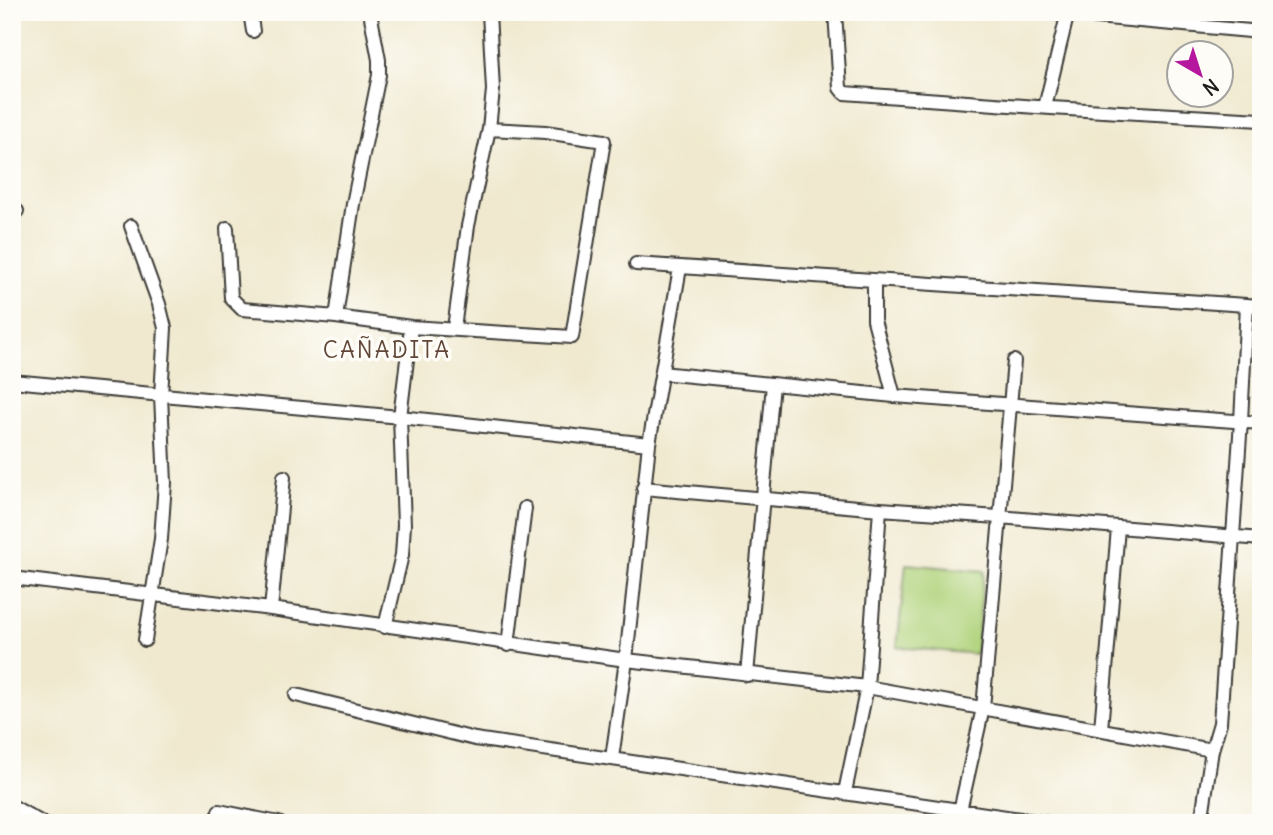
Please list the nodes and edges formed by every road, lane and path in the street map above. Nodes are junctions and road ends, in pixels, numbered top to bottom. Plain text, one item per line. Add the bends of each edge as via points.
1 (250, 12) edge
2 (370, 12) edge
3 (489, 12) edge
4 (835, 12) edge
5 (1041, 12) edge
6 (1067, 14) edge
7 (253, 31) dead end
8 (1261, 32) edge
9 (1045, 107) junction
10 (1261, 120) edge
11 (489, 129) junction
12 (131, 226) dead end
13 (227, 228) dead end
14 (636, 264) dead end
15 (680, 268) junction
16 (874, 281) junction
17 (1247, 305) junction
18 (1261, 306) edge
19 (336, 317) junction
20 (411, 327) junction
21 (454, 328) junction
22 (1014, 361) dead end
23 (661, 373) junction
24 (12, 381) edge
25 (773, 384) junction
26 (161, 396) junction
27 (894, 396) junction
28 (1010, 403) junction
29 (400, 417) junction
30 (1241, 421) junction
31 (1261, 423) edge
32 (649, 444) junction
33 (284, 477) dead end
34 (643, 488) junction
35 (761, 498) junction
36 (526, 508) dead end
37 (880, 509) junction
38 (999, 517) junction
39 (1118, 528) junction
40 (1233, 536) junction
41 (1261, 539) edge
42 (12, 578) edge
43 (152, 596) junction
44 (271, 609) junction
45 (385, 626) junction
46 (145, 640) dead end
47 (508, 645) junction
48 (626, 660) junction
49 (747, 675) junction
50 (867, 687) junction
51 (296, 695) dead end
52 (983, 708) junction
53 (1101, 729) junction
54 (1212, 750) junction
55 (612, 758) junction
56 (845, 792) junction
57 (12, 806) edge
58 (219, 811) dead end
59 (960, 811) junction
60 (42, 823) edge
61 (279, 823) edge
62 (1048, 823) edge
63 (1200, 823) edge

1 - 7 street
2 - 19 street via 379,75
3 - 11 street via 493,90
4 - 9 street via 844,93
5 - 6 street
6 - 8 street
6 - 9 street
9 - 10 street
11 - 21 street via 468,226
11 - 21 street via 604,141 572,337
12 - 26 street via 163,317
13 - 19 street via 231,298 236,305
14 - 15 street
15 - 16 street
15 - 23 street
16 - 17 street
16 - 27 street via 874,320
17 - 18 street
17 - 30 street
19 - 20 street
20 - 21 street
20 - 29 street
22 - 28 street
23 - 25 street
23 - 32 street
24 - 26 street
25 - 27 street
25 - 35 street
26 - 29 street
26 - 43 street via 165,483
27 - 28 street
28 - 30 street
28 - 38 street
29 - 32 street
29 - 45 street via 404,535
30 - 31 street
30 - 40 street
32 - 34 street
33 - 44 street
34 - 35 street
34 - 48 street
35 - 37 street
35 - 49 street
36 - 47 street
37 - 38 street
37 - 50 street
38 - 39 street
38 - 52 street
39 - 40 street
39 - 53 street
40 - 41 street
40 - 54 street via 1220,723
42 - 43 street
43 - 44 street
43 - 46 street
44 - 45 street
45 - 47 street
47 - 48 street
48 - 49 street
48 - 55 street
49 - 50 street
50 - 52 street
50 - 56 street
51 - 55 street via 475,739
52 - 53 street
52 - 59 street
53 - 54 street
54 - 63 street
55 - 56 street
56 - 59 street
57 - 60 street
58 - 61 street
59 - 62 street

